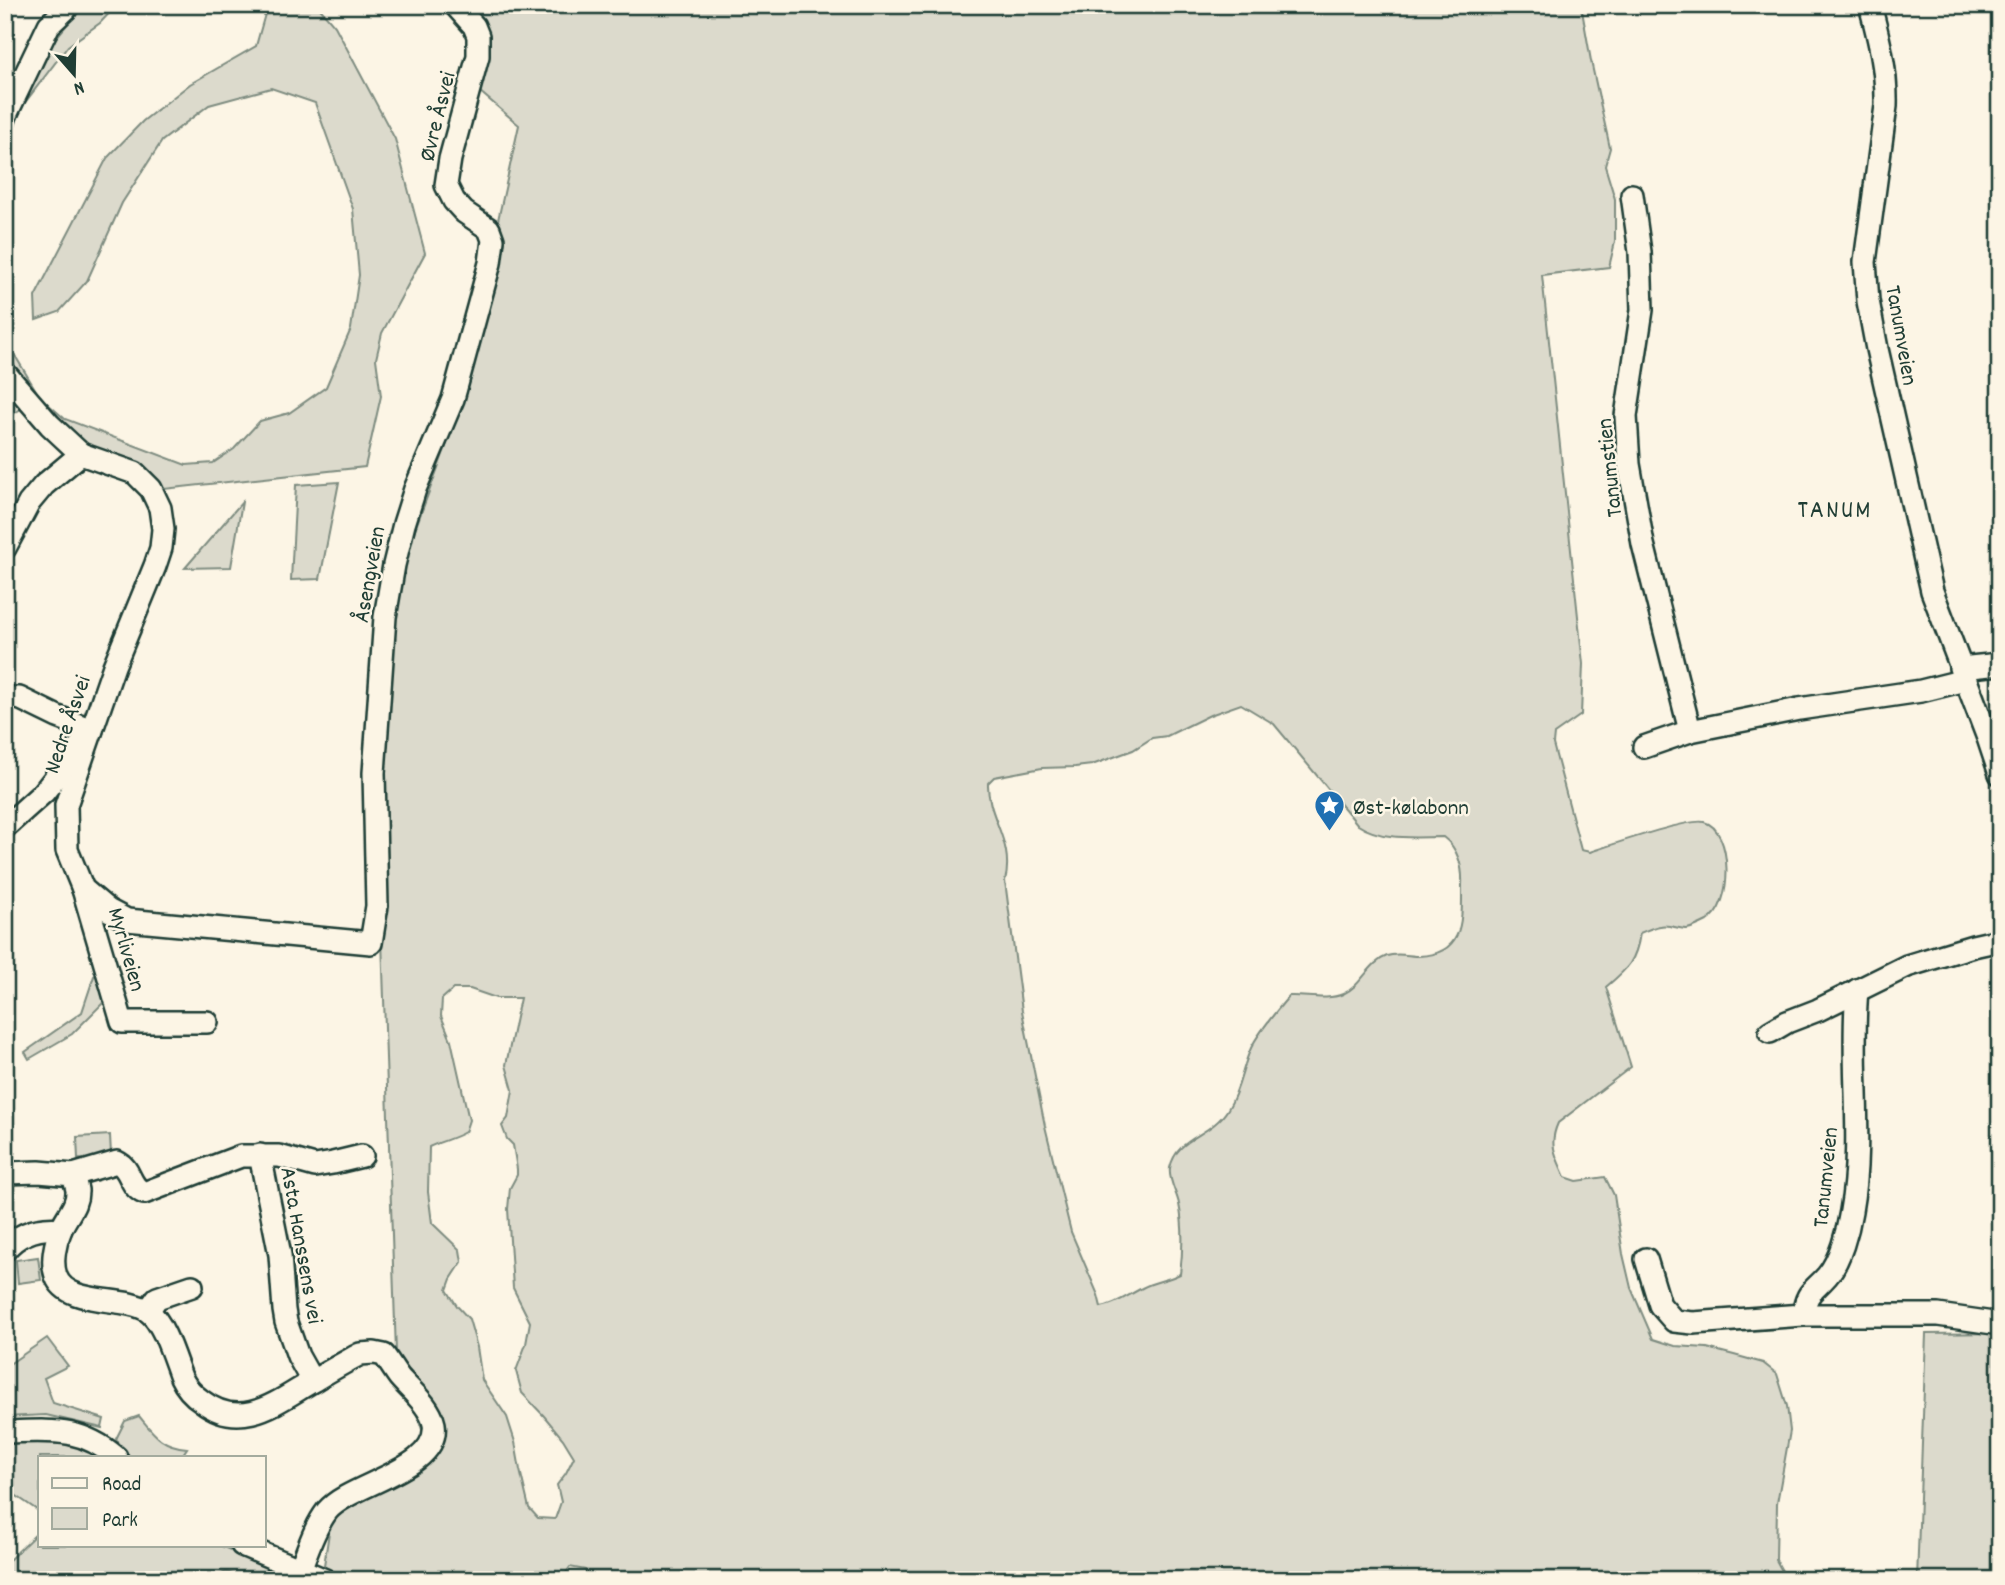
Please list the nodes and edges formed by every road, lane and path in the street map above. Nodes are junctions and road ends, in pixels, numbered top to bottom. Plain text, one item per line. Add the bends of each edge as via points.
1 (455, 5) edge
2 (1870, 5) edge
3 (66, 9) dead end
4 (5, 117) edge
5 (1632, 195) dead end
6 (489, 229) joint
7 (5, 373) edge
8 (81, 454) junction
9 (5, 548) edge
10 (2000, 664) edge
11 (1963, 674) junction
12 (5, 698) edge
13 (92, 730) junction
14 (1690, 731) junction
15 (1644, 747) dead end
16 (2000, 774) edge
17 (5, 827) edge
18 (83, 889) junction
19 (2000, 940) edge
20 (370, 943) joint
21 (1857, 990) junction
22 (207, 1022) dead end
23 (1770, 1032) dead end
24 (260, 1155) junction
25 (362, 1156) dead end
26 (5, 1173) edge
27 (73, 1175) junction
28 (61, 1229) junction
29 (5, 1250) edge
30 (1646, 1259) dead end
31 (192, 1286) dead end
32 (148, 1311) junction
33 (1803, 1315) junction
34 (2000, 1324) edge
35 (312, 1381) junction
36 (5, 1432) edge
37 (115, 1456) edge
38 (244, 1546) edge
39 (300, 1569) junction
40 (325, 1580) edge

1 - 6 street, Øvre Åsvei via 474,26 478,56 446,185 464,212
2 - 11 street, Tanumveien via 1884,63 1886,106 1865,262 1868,301 1928,575
3 - 4 street via 49,25
5 - 14 street, Tanumstien via 1642,310 1626,416 1629,464 1643,544
6 - 20 street, Åsengveien via 493,240 490,263 453,399 404,524 385,617 374,773 377,906
7 - 8 street
8 - 9 street via 29,503
8 - 13 street, Nedre Åsvei via 135,473 151,489 163,529 156,566
10 - 11 street
11 - 14 street via 1921,691
11 - 16 street, Tanumveien
12 - 13 street via 19,698
13 - 17 street via 44,792
13 - 18 street, Nedre Åsvei via 66,805 67,850
14 - 15 street
18 - 20 street, Nedre Åsvei via 127,920
18 - 22 street, Myrliveien via 122,1022
19 - 21 street via 1907,967
21 - 23 street
21 - 33 street, Tanumveien via 1858,1148 1851,1211 1842,1248 1828,1275 1805,1301
24 - 25 street, Asta Hanssens vei via 315,1166
24 - 27 street, Asta Hanssens vei via 241,1156 144,1194 134,1187 122,1163
24 - 35 street, Asta Hanssens vei via 280,1255 286,1322
26 - 27 street, Asta Hanssens vei
27 - 28 street via 75,1203
28 - 29 street via 33,1231 14,1239
28 - 32 street via 53,1261 66,1291
30 - 33 street via 1660,1305 1674,1321
31 - 32 street via 157,1298
32 - 35 street via 168,1341 191,1393 223,1414 246,1415 266,1408
33 - 34 street via 1938,1315
35 - 39 street via 360,1354 384,1355 427,1409 433,1424 425,1453 328,1510
36 - 37 street via 75,1434
38 - 39 street
39 - 40 street

